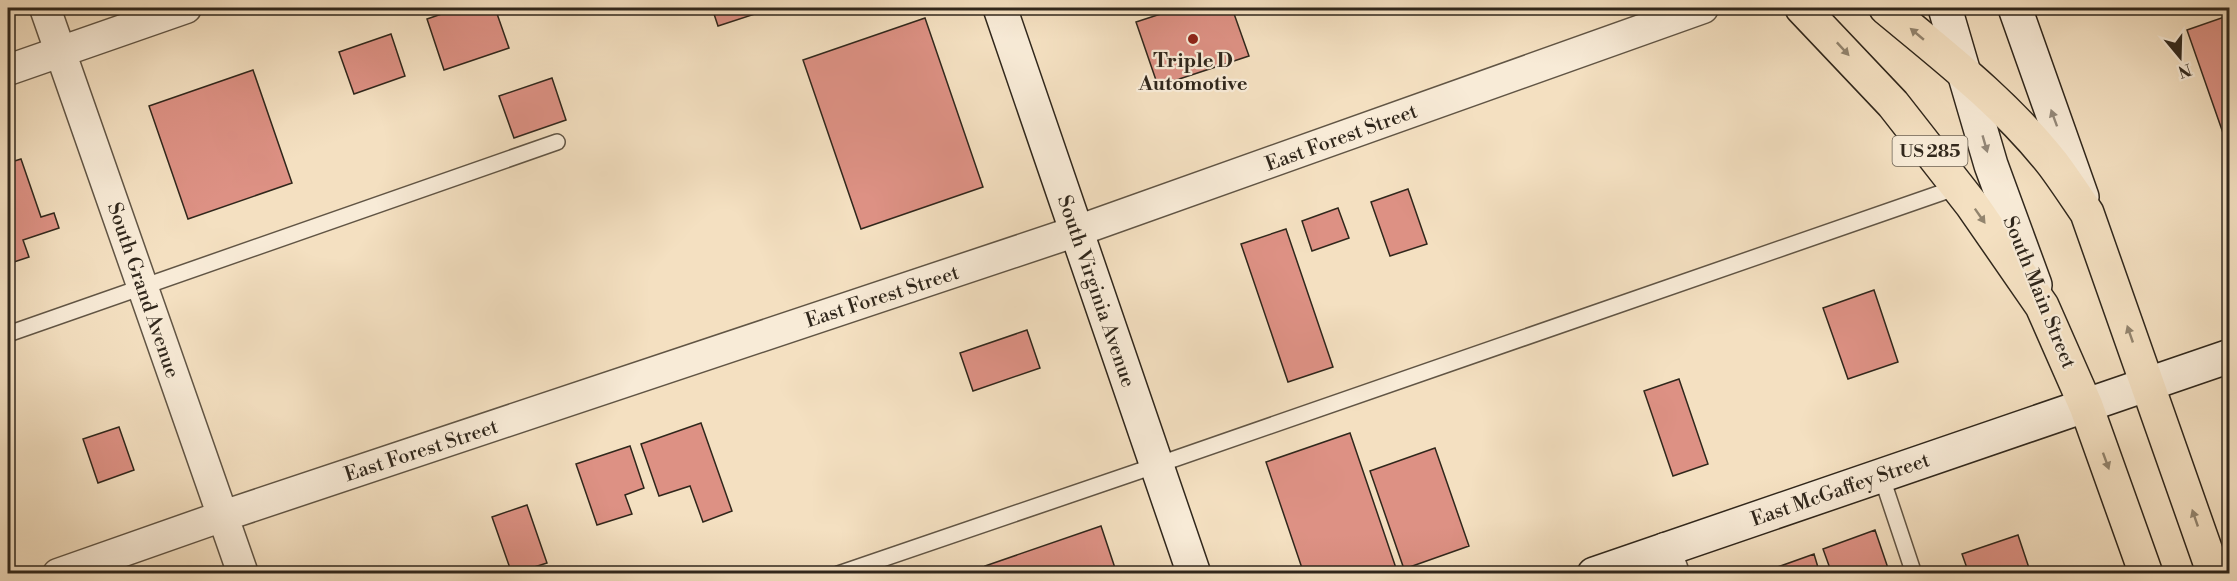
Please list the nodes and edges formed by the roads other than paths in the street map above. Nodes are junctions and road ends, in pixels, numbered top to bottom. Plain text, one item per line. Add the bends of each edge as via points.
1 (45, 8) edge
2 (186, 8) edge
3 (1000, 8) edge
4 (1703, 8) edge
5 (1802, 8) edge
6 (1886, 8) edge
7 (1945, 8) edge
8 (2015, 8) edge
9 (61, 52) junction
10 (8, 70) edge
11 (1965, 74) junction
12 (557, 142) dead end
13 (1958, 187) junction
14 (2087, 213) junction
15 (1077, 231) junction
16 (143, 287) junction
17 (2043, 306) junction
18 (8, 334) edge
19 (2229, 356) edge
20 (2148, 384) junction
21 (2086, 406) junction
22 (1157, 465) junction
23 (1881, 475) junction
24 (223, 516) junction
25 (1669, 561) edge
26 (58, 573) edge
27 (243, 573) edge
28 (838, 573) edge
29 (1194, 573) edge
30 (1594, 573) edge
31 (1914, 573) edge
32 (2146, 573) edge
33 (2214, 573) edge

1 - 9 street, South Grand Avenue
2 - 9 street
3 - 15 main road, South Virginia Avenue
4 - 15 street, East Forest Street
5 -> 13 main road, US 285 via 1893,104
11 -> 6 main road
7 - 11 main road, South Main Street
14 -> 8 main road
9 - 10 street
9 - 16 street, South Grand Avenue
11 - 14 main road via 2053,164
11 -> 17 main road, South Main Street via 1991,165
12 - 16 lane
13 -> 17 main road, US 285
13 - 22 lane
20 -> 14 main road
15 - 22 main road, South Virginia Avenue
15 - 24 street, East Forest Street
16 - 18 lane
16 - 24 street, South Grand Avenue
17 - 21 main road, South Main Street / US 285
19 - 20 main road, East McGaffey Street
20 - 21 main road, East McGaffey Street
33 -> 20 main road
21 - 23 main road, East McGaffey Street
21 -> 32 main road, South Main Street / US 285
22 - 28 lane
22 - 29 main road, South Virginia Avenue
23 - 25 main road, East McGaffey Street
23 - 31 lane
24 - 26 street, East Forest Street
24 - 27 street, South Grand Avenue
25 - 30 main road, East McGaffey Street

